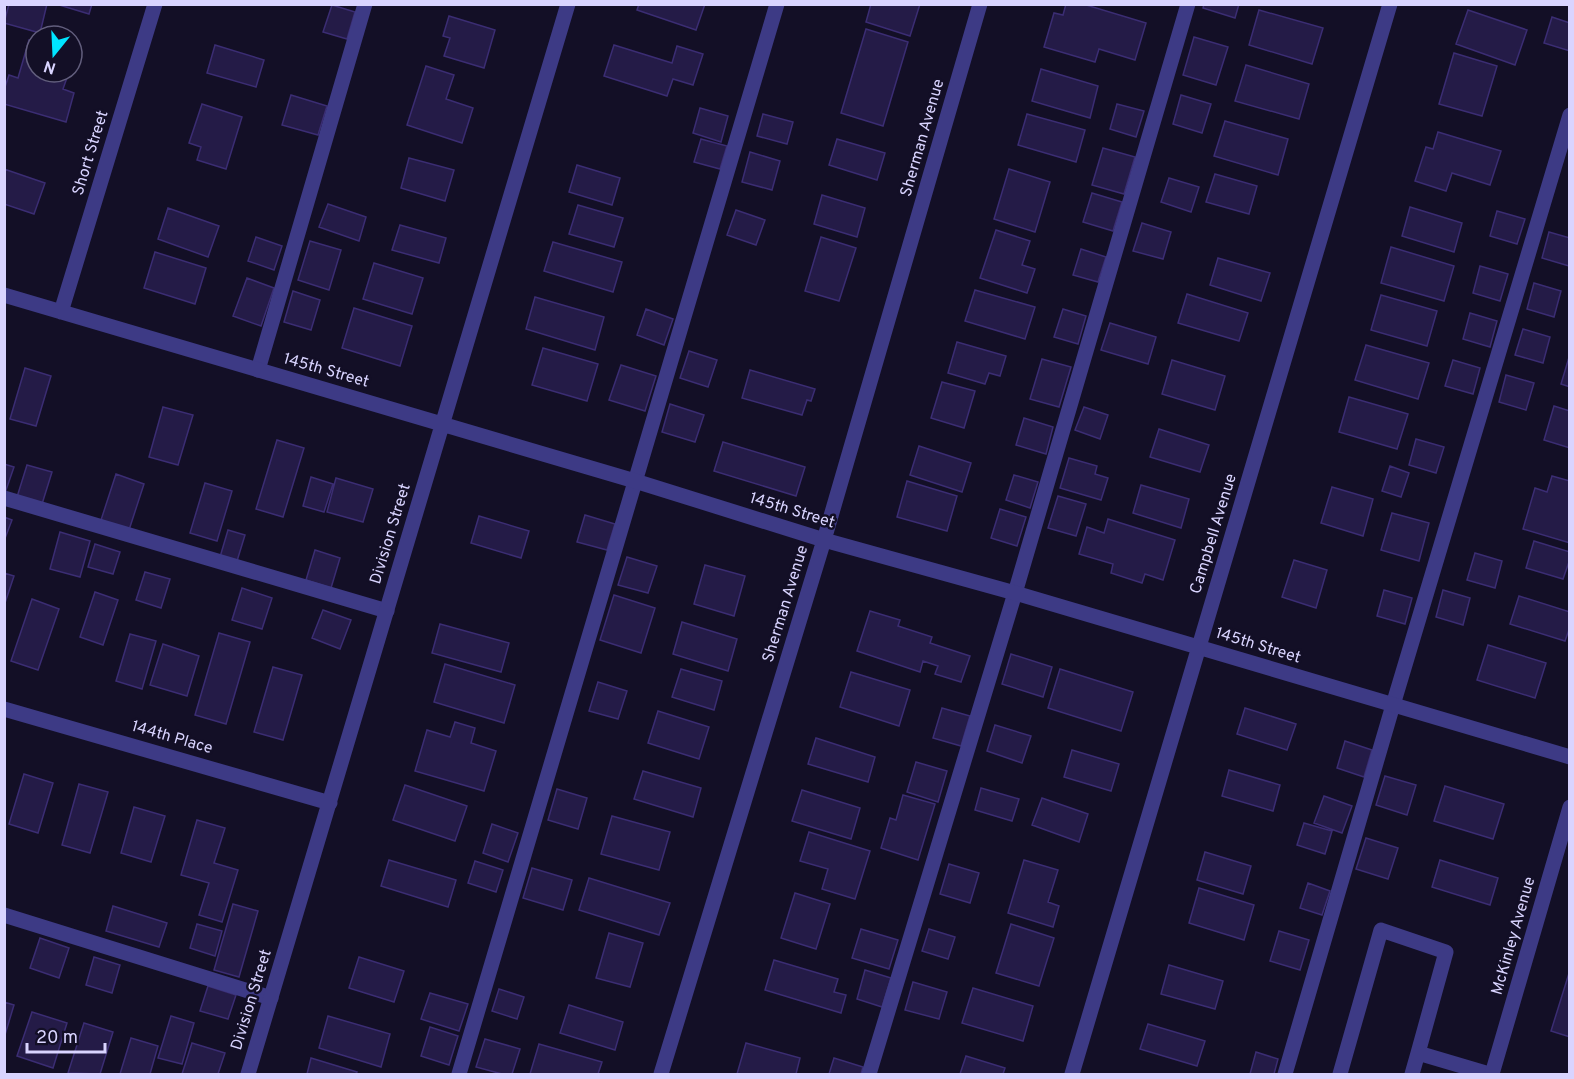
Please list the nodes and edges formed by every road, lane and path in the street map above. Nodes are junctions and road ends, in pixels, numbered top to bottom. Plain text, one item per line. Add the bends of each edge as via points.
1 (155, 4) edge
2 (365, 4) edge
3 (568, 4) edge
4 (777, 4) edge
5 (980, 4) edge
6 (1188, 4) edge
7 (1390, 4) edge
8 (1569, 116) edge
9 (4, 295) edge
10 (61, 312) junction
11 (258, 370) junction
12 (443, 425) junction
13 (635, 481) junction
14 (4, 498) edge
15 (824, 540) junction
16 (1015, 593) junction
17 (387, 611) junction
18 (1200, 647) junction
19 (1393, 705) junction
20 (4, 709) edge
21 (1569, 757) edge
22 (330, 803) junction
23 (1569, 807) edge
24 (4, 915) edge
25 (271, 998) junction
26 (1418, 1053) junction
27 (248, 1074) edge
28 (459, 1074) edge
29 (661, 1074) edge
30 (869, 1074) edge
31 (1072, 1074) edge
32 (1285, 1074) edge
33 (1340, 1074) edge
34 (1412, 1074) edge
35 (1491, 1074) edge

1 - 10 street, Short Street
2 - 11 street
3 - 12 street, Division Street
4 - 13 street
5 - 15 street, Sherman Avenue
6 - 16 street
7 - 18 street, Campbell Avenue
8 - 19 street
9 - 10 street, 145th Street
10 - 11 street, 145th Street
11 - 12 street, 145th Street
12 - 13 street, 145th Street
12 - 17 street, Division Street
13 - 15 street, 145th Street
13 - 28 street
14 - 17 street
15 - 16 street, 145th Street
15 - 29 street, Sherman Avenue
16 - 18 street, 145th Street
16 - 30 street
17 - 22 street, Division Street
18 - 19 street, 145th Street
18 - 31 street, Campbell Avenue
19 - 21 street, 145th Street
19 - 32 street
20 - 22 street, 144th Place
22 - 25 street, Division Street
23 - 35 street, McKinley Avenue
24 - 25 street
25 - 27 street, Division Street
26 - 33 street via 1446,952 1381,930
26 - 34 street
26 - 35 street

